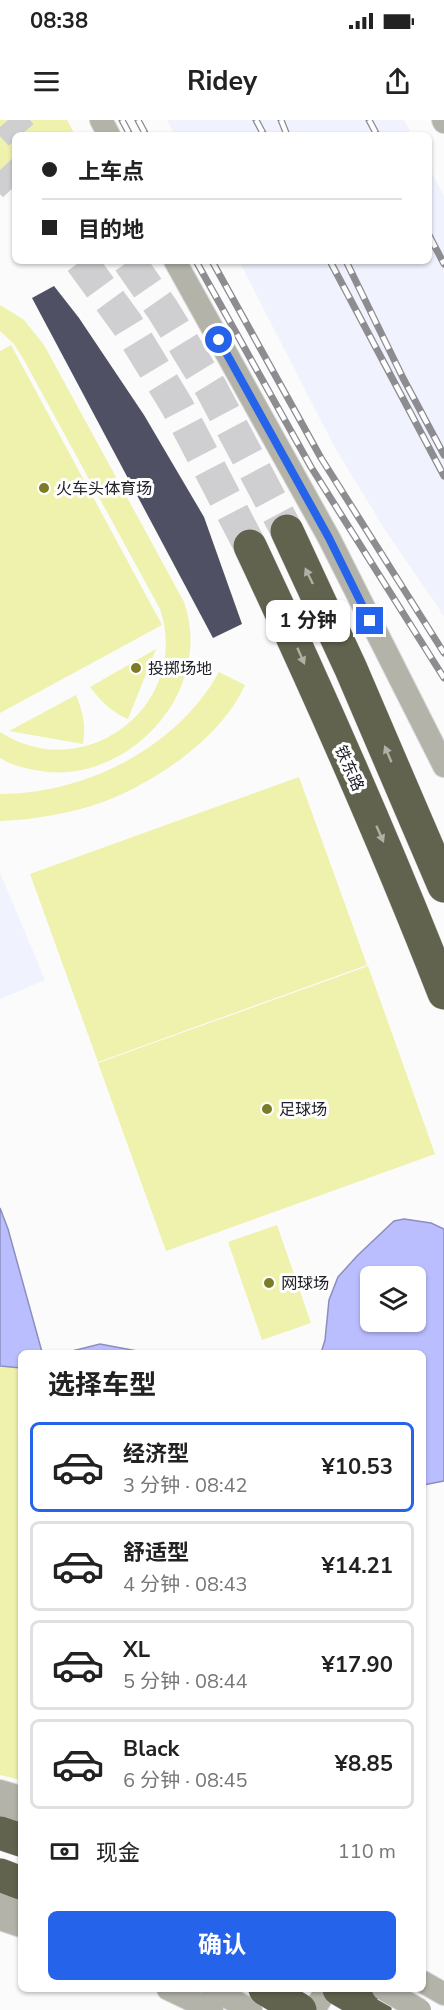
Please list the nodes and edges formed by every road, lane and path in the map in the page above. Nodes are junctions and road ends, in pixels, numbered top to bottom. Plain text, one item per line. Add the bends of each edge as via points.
1 (177, 264) edge
2 (287, 531) tunnel mouth
3 (250, 546) tunnel mouth
4 (444, 766) edge
5 (444, 885) edge
6 (444, 993) edge
7 (0, 1791) edge
8 (18, 1796) edge
9 (0, 1808) edge
10 (18, 1814) edge
11 (0, 1833) edge
12 (18, 1838) edge
13 (0, 1875) edge
14 (18, 1881) edge
15 (0, 1899) edge
16 (18, 1906) edge
17 (0, 1919) edge
18 (18, 1925) edge
19 (426, 1984) edge
20 (174, 1992) edge
21 (218, 1992) edge
22 (270, 1992) edge
23 (325, 1992) edge
24 (344, 1992) edge
25 (388, 1992) edge
26 (408, 1992) edge
27 (444, 1994) edge
28 (212, 2010) edge
29 (251, 2010) edge
30 (300, 2010) edge
31 (314, 2010) edge
32 (375, 2010) edge
33 (395, 2010) edge
34 (420, 2010) edge

1 - 4 street via 329,538
5 -> 2 highway
3 -> 6 highway, 铁东路 via 399,878
7 - 8 street
9 - 10 street
11 - 12 highway
13 - 14 highway
15 - 16 street
17 - 18 street
19 - 27 street
20 - 28 street
21 - 29 street
22 - 30 highway
23 - 31 street
24 - 32 highway
25 - 34 street, bridge
26 - 33 street

